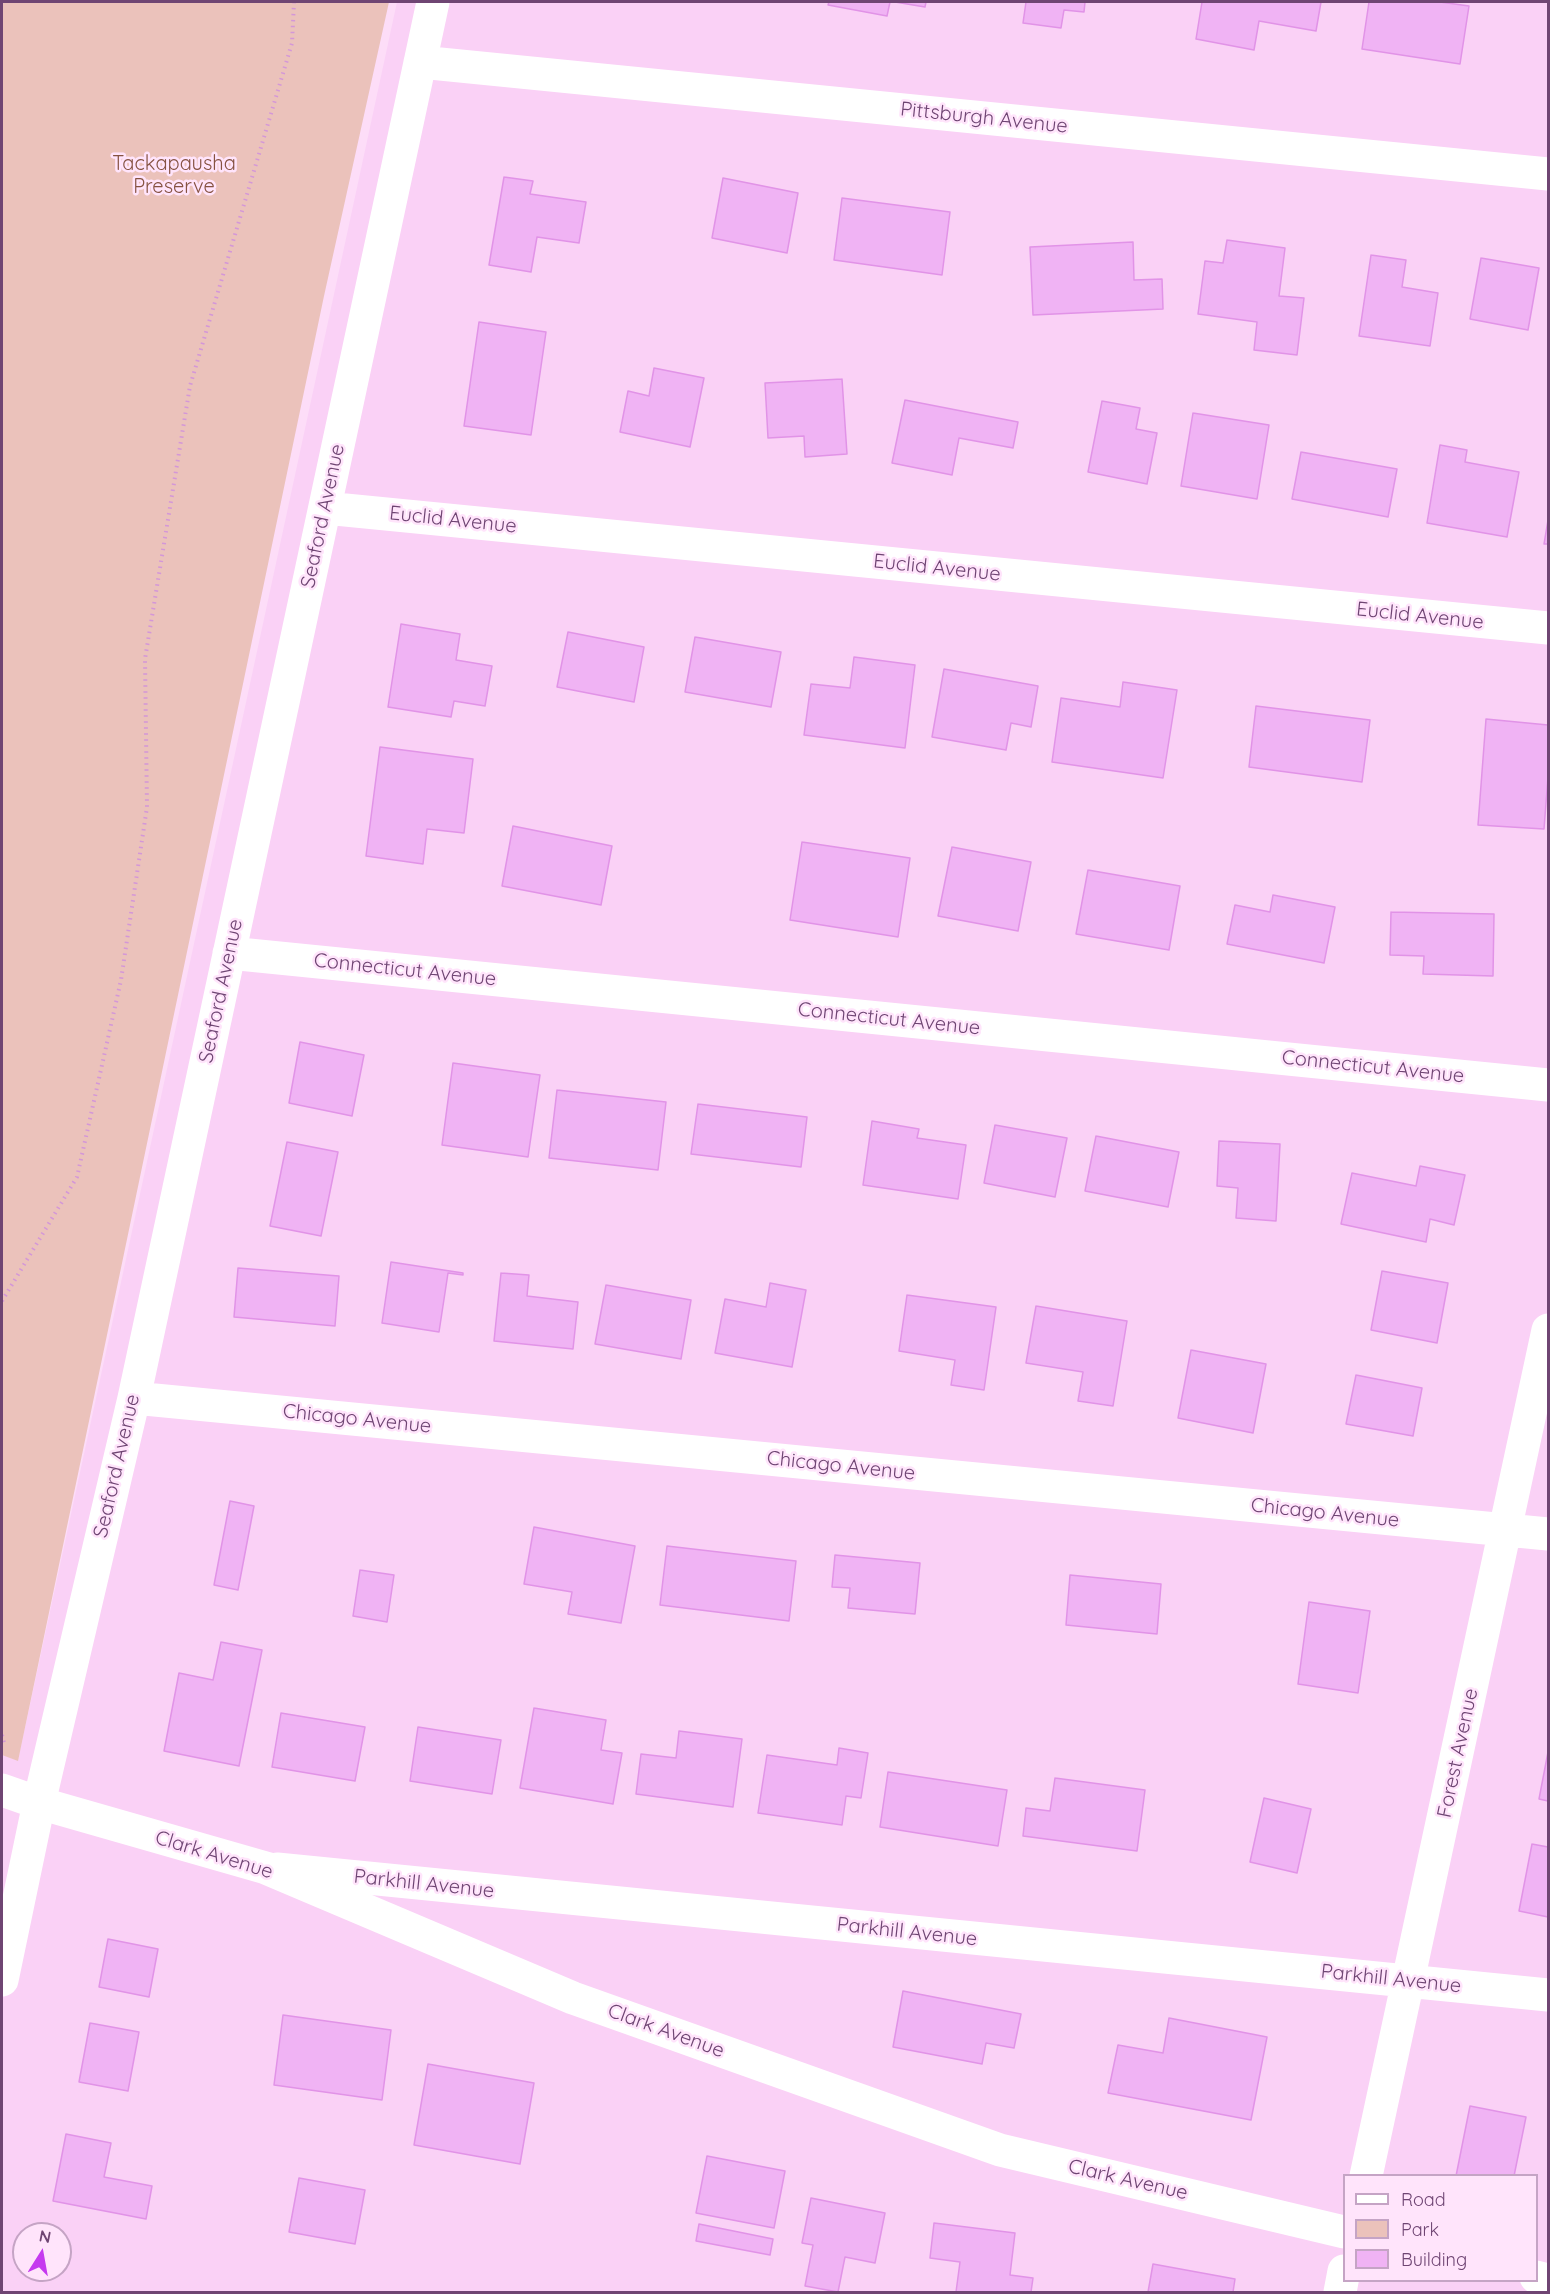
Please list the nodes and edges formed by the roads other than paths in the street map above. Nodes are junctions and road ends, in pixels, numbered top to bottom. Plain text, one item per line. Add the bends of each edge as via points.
1 (433, 2) edge
2 (420, 62) junction
3 (1548, 174) edge
4 (325, 508) junction
5 (1548, 628) edge
6 (229, 953) junction
7 (1548, 1085) edge
8 (1548, 1329) edge
9 (134, 1398) junction
10 (1505, 1530) junction
11 (1548, 1534) edge
12 (2, 1790) edge
13 (39, 1803) junction
14 (266, 1868) junction
15 (2, 1980) edge
16 (1409, 1981) junction
17 (1548, 1995) edge
18 (1366, 2174) edge
19 (1343, 2232) edge
20 (1343, 2276) edge
21 (1340, 2292) edge

1 - 2 street, Seaford Avenue
2 - 3 street, Pittsburgh Avenue
2 - 4 street, Seaford Avenue
4 - 5 street, Euclid Avenue
4 - 6 street, Seaford Avenue
6 - 7 street, Connecticut Avenue
6 - 9 street, Seaford Avenue
8 - 10 street, Forest Avenue
9 - 10 street, Chicago Avenue
9 - 13 street, Seaford Avenue
10 - 11 street, Chicago Avenue
10 - 16 street, Forest Avenue
12 - 13 street, Clark Avenue
13 - 14 street, Clark Avenue
13 - 15 street, Seaford Avenue
14 - 16 street, Parkhill Avenue
14 - 19 street, Clark Avenue via 573,1998 1000,2150
16 - 17 street, Parkhill Avenue
16 - 18 street, Forest Avenue
20 - 21 street

